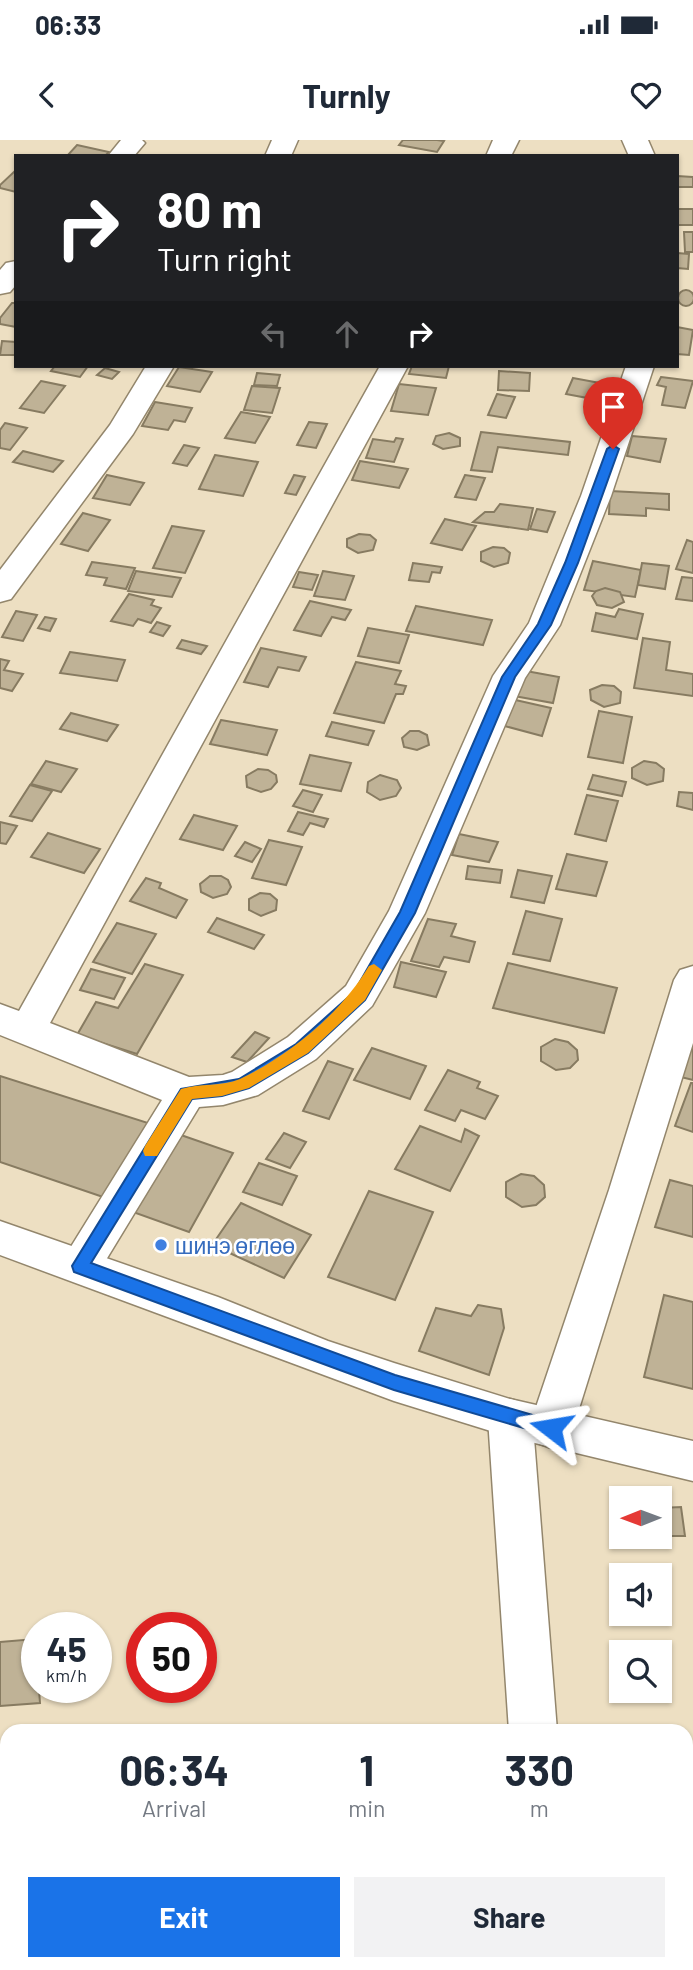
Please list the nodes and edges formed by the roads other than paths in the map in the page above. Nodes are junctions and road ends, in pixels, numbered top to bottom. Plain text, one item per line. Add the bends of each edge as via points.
1 (14, 271) edge
2 (0, 286) edge
3 (159, 368) edge
4 (393, 368) edge
5 (639, 368) edge
6 (0, 592) edge
7 (693, 980) edge
8 (14, 1024) edge
9 (187, 1093) junction
10 (0, 1238) edge
11 (80, 1266) junction
12 (530, 1423) junction
13 (693, 1461) edge
14 (533, 1724) edge

1 - 2 street
3 - 6 street via 122,428
4 - 8 street
5 - 9 street via 592,507 544,625 509,677 407,913 359,996 302,1048 244,1084
7 - 12 street via 629,1190
8 - 9 street
9 - 11 street
10 - 11 street
11 - 12 street via 318,1356
12 - 13 street
12 - 14 street

